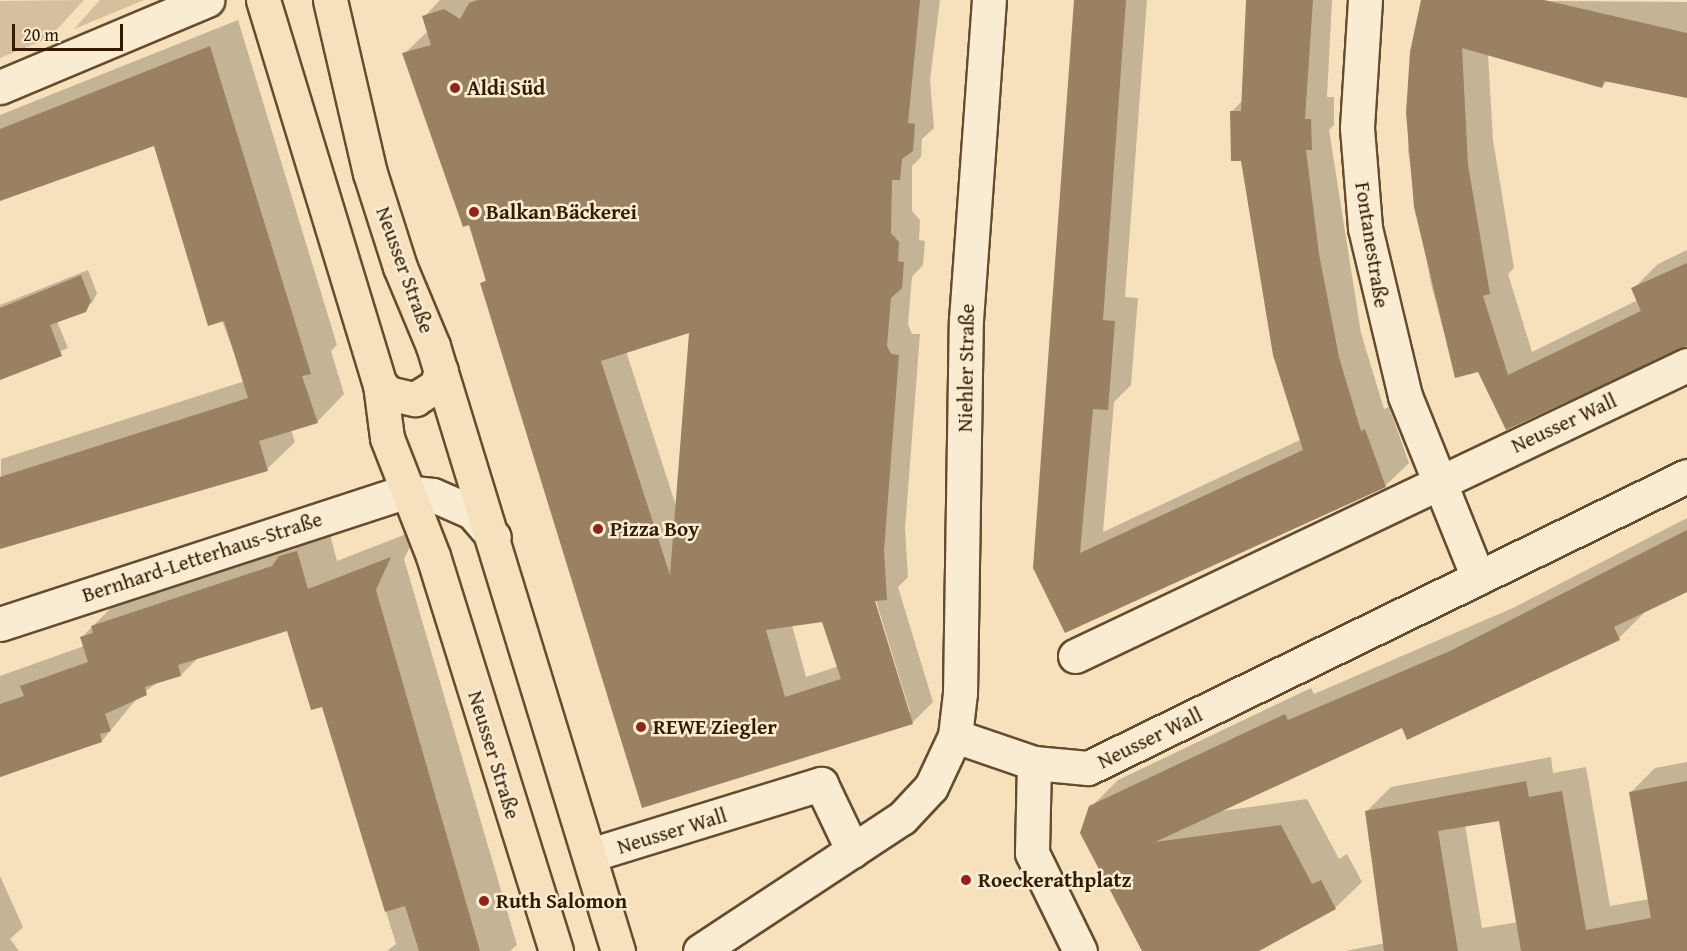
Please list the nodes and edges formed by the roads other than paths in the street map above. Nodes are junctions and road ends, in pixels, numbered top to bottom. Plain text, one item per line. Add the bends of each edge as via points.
1 (207, 0) edge
2 (263, 0) edge
3 (330, 0) edge
4 (989, 0) edge
5 (1365, 0) edge
6 (0, 87) edge
7 (1687, 365) edge
8 (441, 370) junction
9 (380, 384) junction
10 (1687, 476) edge
11 (1441, 481) junction
12 (404, 492) junction
13 (494, 537) junction
14 (1478, 578) junction
15 (0, 624) edge
16 (1075, 656) dead end
17 (955, 736) junction
18 (1034, 763) junction
19 (853, 851) junction
20 (590, 855) junction
21 (608, 942) edge
22 (556, 951) edge
23 (700, 951) edge
24 (1080, 951) edge

1 - 6 street
2 - 9 main road, Neusser Straße
3 - 8 main road, Neusser Straße via 370,173
4 - 17 street, Niehler Straße via 966,320 961,663
5 - 11 street, Fontanestraße via 1357,128 1365,228 1405,396
7 - 11 street, Neusser Wall
8 - 9 main road via 436,386 415,399 388,393
8 - 13 main road, Neusser Straße
9 - 12 main road, Neusser Straße via 387,438
10 - 14 street, Neusser Wall
11 - 14 street
11 - 16 street, Neusser Wall
12 - 13 street, Neusser Straße via 433,495 472,512
12 - 15 street, Bernhard-Letterhaus-Straße
12 - 22 main road, Neusser Straße via 433,556
13 - 20 main road, Neusser Straße
14 - 18 street, Neusser Wall via 1088,768
17 - 18 street, Neusser Wall
17 - 19 street via 931,787 902,818
18 - 24 street via 1032,853
19 - 20 street, Neusser Wall via 821,784
19 - 23 street
20 - 21 main road, Neusser Straße

